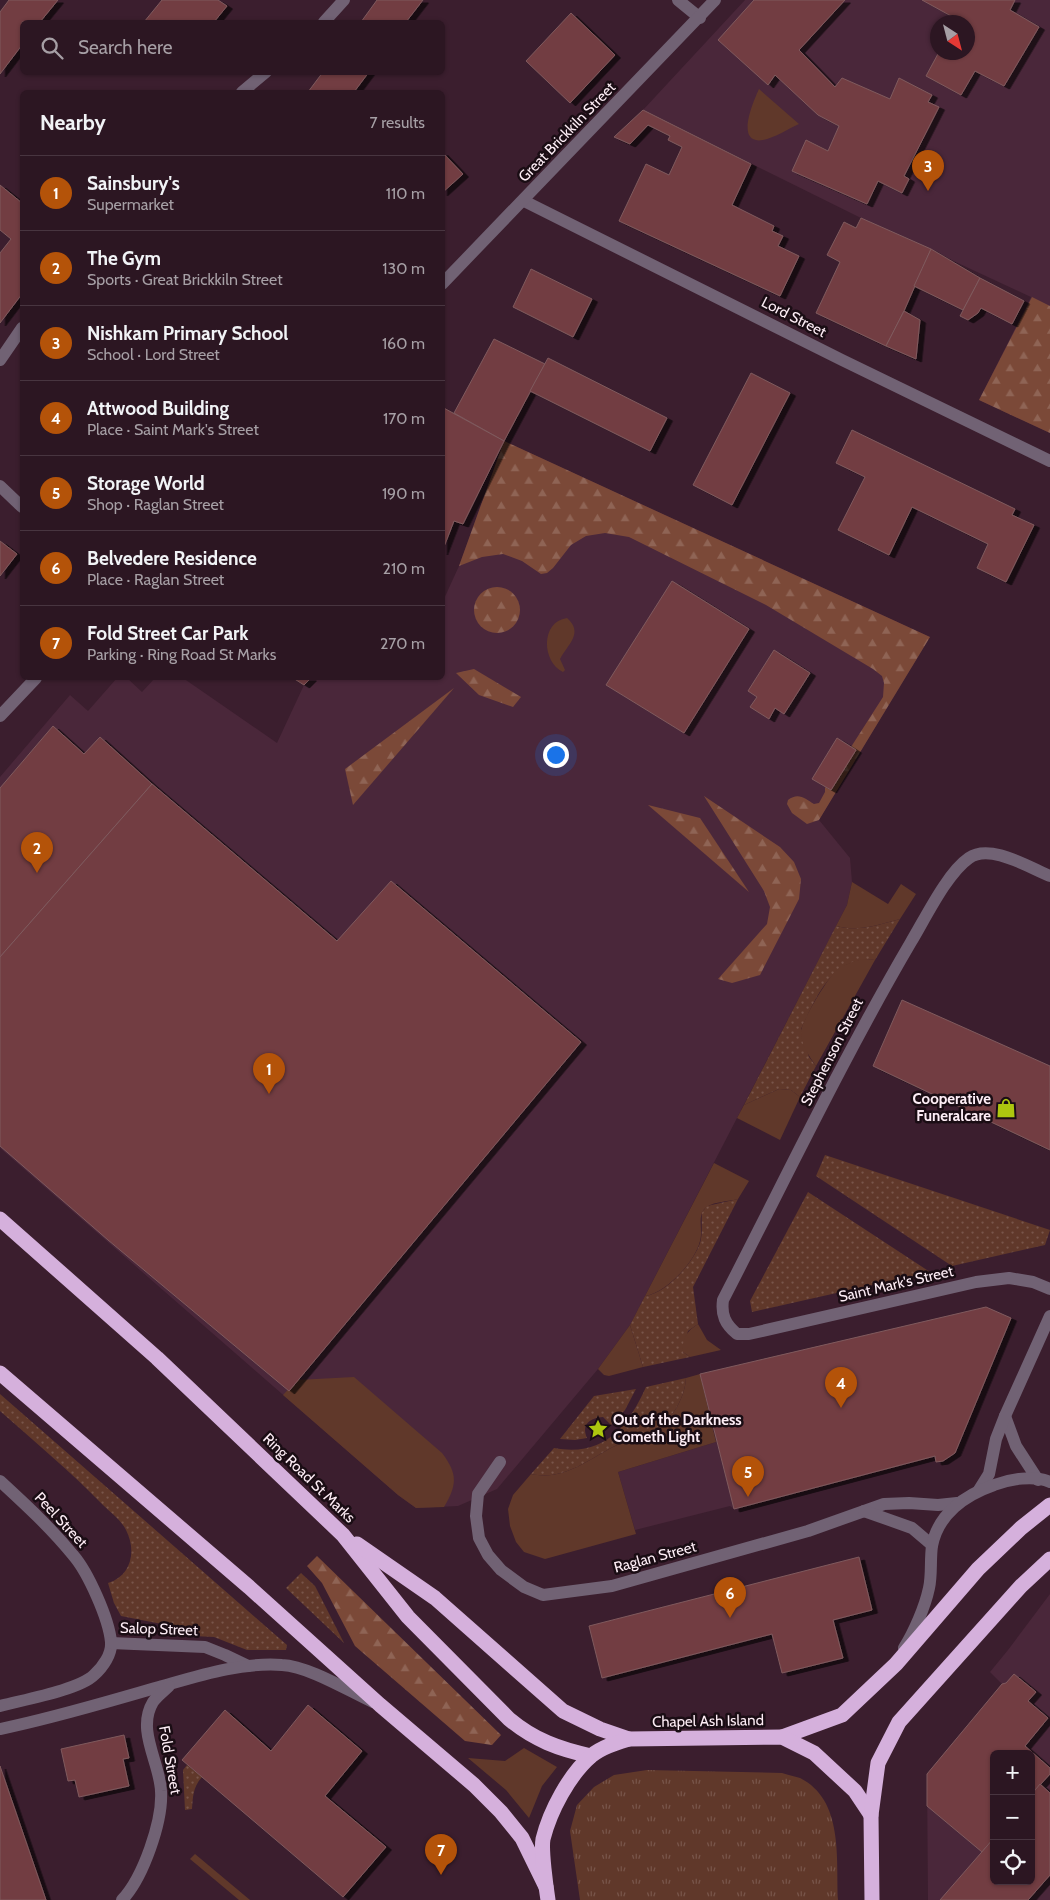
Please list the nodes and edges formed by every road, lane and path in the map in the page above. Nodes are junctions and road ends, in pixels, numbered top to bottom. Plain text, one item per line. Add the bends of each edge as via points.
1 (344, 0) edge
2 (678, 0) edge
3 (715, 0) edge
4 (700, 18) junction
5 (326, 20) edge
6 (262, 75) edge
7 (244, 90) edge
8 (524, 201) junction
9 (445, 281) edge
10 (20, 331) edge
11 (0, 360) edge
12 (1050, 460) edge
13 (0, 486) edge
14 (20, 505) edge
15 (34, 680) edge
16 (0, 716) edge
17 (1050, 876) edge
18 (0, 1219) edge
19 (1050, 1289) edge
20 (1050, 1316) edge
21 (749, 1334) joint
22 (0, 1373) edge
23 (1005, 1416) junction
24 (500, 1462) dead end
25 (0, 1481) edge
26 (1044, 1481) edge
27 (979, 1490) junction
28 (957, 1503) junction
29 (1050, 1506) edge
30 (864, 1511) junction
31 (344, 1534) junction
32 (932, 1545) junction
33 (1050, 1559) edge
34 (111, 1643) junction
35 (896, 1664) junction
36 (248, 1666) junction
37 (171, 1684) junction
38 (0, 1706) edge
39 (380, 1706) junction
40 (0, 1729) edge
41 (782, 1737) junction
42 (629, 1739) junction
43 (590, 1756) junction
44 (870, 1815) junction
45 (547, 1894) edge
46 (122, 1900) edge
47 (872, 1900) edge

1 - 5 street
2 - 4 street
3 - 4 street, Great Brickkiln Street
4 - 8 street, Great Brickkiln Street
6 - 7 street
8 - 9 street, Great Brickkiln Street
8 - 12 street, Lord Street
10 - 11 street
13 - 14 street
15 - 16 street
17 - 21 street, Stephenson Street via 998,854 984,852 969,858 940,894 873,1007 723,1300 721,1311 727,1326 737,1334
18 - 31 highway, Ring Road St Marks via 157,1358
19 - 21 street, Saint Mark's Street via 1033,1282 1001,1279
20 - 23 street
22 - 39 highway via 249,1587
23 - 26 street via 1016,1446
23 - 27 street via 996,1439 989,1474
24 - 30 street, Raglan Street via 478,1494 479,1538 501,1570 524,1587 543,1595 621,1584 808,1531
25 - 34 street, Peel Street via 74,1556 103,1611
26 - 27 street via 1026,1478
27 - 28 street
28 - 30 street, Raglan Street via 884,1504
28 - 32 street via 942,1522
29 - 35 highway via 978,1569
30 - 32 street via 912,1528
31 - 42 highway via 435,1598 563,1711
31 - 43 highway, Ring Road St Marks via 408,1617 509,1719 561,1750
32 - 35 street via 929,1589 912,1636
33 - 44 highway via 1021,1586 899,1722 878,1763
34 - 36 street, Salop Street via 205,1647
34 - 38 street, Salop Street via 106,1661 94,1676 73,1686
35 - 41 highway via 842,1715
36 - 37 street
36 - 39 street via 283,1664 309,1672
37 - 40 street
37 - 46 street, Fold Street via 153,1702 147,1720 162,1790 160,1818 142,1870
39 - 45 highway via 474,1785 501,1812 522,1838
41 - 42 highway, Chapel Ash Island
41 - 44 highway, Chapel Ash Island via 814,1753 855,1790
42 - 43 highway, Chapel Ash Island via 608,1745
43 - 45 highway, Chapel Ash Island via 556,1803 543,1840
44 - 47 highway, Chapel Ash Island

